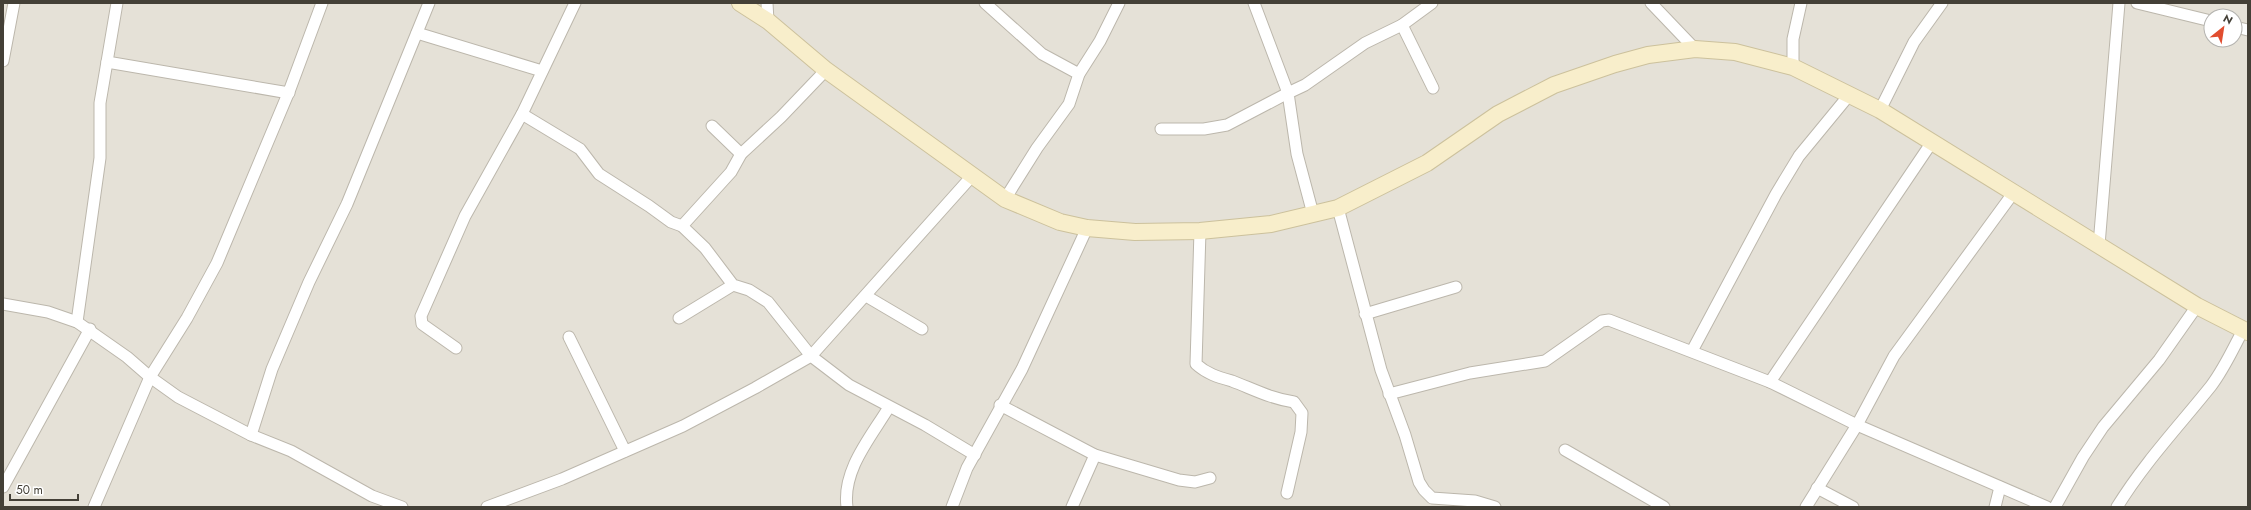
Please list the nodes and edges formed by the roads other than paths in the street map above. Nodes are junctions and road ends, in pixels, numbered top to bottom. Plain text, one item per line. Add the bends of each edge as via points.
1 (14, 3) edge
2 (117, 3) edge
3 (322, 3) edge
4 (429, 3) edge
5 (576, 3) edge
6 (740, 3) edge
7 (767, 3) edge
8 (985, 3) edge
9 (1119, 3) edge
10 (1254, 3) edge
11 (1432, 3) edge
12 (1651, 3) edge
13 (1801, 3) edge
14 (1942, 3) edge
15 (2119, 3) edge
16 (2138, 3) edge
17 (2203, 19) edge
18 (768, 21) junction
19 (1402, 25) junction
20 (417, 33) junction
21 (1695, 48) junction
22 (3, 62) edge
23 (107, 62) junction
24 (1793, 67) junction
25 (826, 70) junction
26 (542, 71) junction
27 (1079, 74) junction
28 (1433, 88) dead end
29 (288, 93) junction
30 (1288, 93) junction
31 (1850, 94) junction
32 (1880, 110) junction
33 (522, 114) junction
34 (712, 126) dead end
35 (1161, 129) dead end
36 (1932, 142) junction
37 (741, 154) junction
38 (972, 176) junction
39 (2014, 192) junction
40 (1005, 198) junction
41 (1338, 208) junction
42 (1313, 214) junction
43 (682, 226) junction
44 (1087, 228) junction
45 (1200, 232) junction
46 (2099, 246) junction
47 (733, 285) junction
48 (1456, 287) dead end
49 (866, 296) junction
50 (3, 304) edge
51 (2197, 306) junction
52 (1364, 314) junction
53 (679, 318) dead end
54 (77, 322) junction
55 (90, 329) junction
56 (922, 329) dead end
57 (2246, 331) edge
58 (569, 337) dead end
59 (456, 348) dead end
60 (1692, 352) junction
61 (811, 356) junction
62 (150, 377) junction
63 (1770, 382) junction
64 (1389, 394) junction
65 (1000, 405) junction
66 (889, 407) junction
67 (1857, 425) junction
68 (251, 435) junction
69 (1565, 450) dead end
70 (625, 451) junction
71 (975, 455) junction
72 (1095, 455) junction
73 (1210, 478) dead end
74 (3, 487) edge
75 (2000, 487) junction
76 (1817, 488) junction
77 (1287, 493) dead end
78 (94, 507) edge
79 (402, 507) edge
80 (487, 507) edge
81 (847, 507) edge
82 (952, 507) edge
83 (1072, 507) edge
84 (1494, 507) edge
85 (1664, 507) edge
86 (1806, 507) edge
87 (1853, 507) edge
88 (1994, 507) edge
89 (2047, 507) edge
90 (2055, 507) edge
91 (2117, 507) edge

1 - 22 street
2 - 23 street
3 - 29 street
4 - 20 street
5 - 26 street
6 - 18 street
7 - 18 street
8 - 27 street via 1042,54
9 - 27 street via 1100,41
10 - 30 street
11 - 19 street
12 - 21 street
13 - 24 street via 1793,39
14 - 32 street via 1914,42
15 - 46 street
16 - 17 street
18 - 25 street
19 - 28 street
19 - 30 street via 1365,43 1305,85
20 - 26 street
20 - 68 street via 347,204 309,282 272,369
21 - 24 street via 1735,52
21 - 41 street via 1648,55 1554,85 1498,114 1427,163
23 - 29 street
23 - 54 street via 100,103 100,158
24 - 31 street
25 - 37 street via 781,118
25 - 38 street
26 - 33 street
27 - 40 street via 1069,104
29 - 62 street via 217,263 187,318
30 - 35 street via 1228,125 1204,129
30 - 42 street via 1297,154
31 - 32 street
31 - 60 street via 1799,156
32 - 36 street
33 - 43 street via 580,148 599,174 671,222
33 - 59 street via 465,216 421,316 422,324
34 - 37 street
36 - 39 street
36 - 63 street
37 - 43 street via 731,172
38 - 40 street
38 - 49 street
39 - 46 street
39 - 67 street via 1894,356
40 - 44 street via 1060,222
41 - 42 street
41 - 52 street
42 - 45 street via 1271,224
43 - 47 street via 705,248
44 - 45 street via 1135,232
44 - 65 street via 1022,369
45 - 77 street via 1196,364 1217,378 1279,400 1294,402 1302,413 1301,432
46 - 51 street
47 - 53 street
47 - 61 street via 749,290 768,302
48 - 52 street
49 - 56 street
49 - 61 street
50 - 54 street via 48,312
51 - 57 street
51 - 90 street via 2159,360 2103,427
52 - 64 street
54 - 55 street
55 - 62 street via 127,356
55 - 74 street
57 - 91 street via 2211,385 2151,456
58 - 70 street
60 - 63 street
60 - 64 street via 1618,322 1602,321 1545,361 1470,373
61 - 66 street via 849,385
61 - 70 street via 682,426
62 - 68 street via 178,397
62 - 78 street
63 - 67 street
64 - 84 street via 1424,490 1432,498 1475,501
65 - 71 street
65 - 72 street
66 - 71 street via 925,424
66 - 81 street via 847,482
67 - 75 street
67 - 76 street
68 - 79 street via 291,451 372,496
69 - 85 street
70 - 80 street via 562,479
71 - 82 street via 967,468
72 - 73 street via 1179,480 1195,482
72 - 83 street
75 - 88 street
75 - 89 street
76 - 86 street
76 - 87 street

